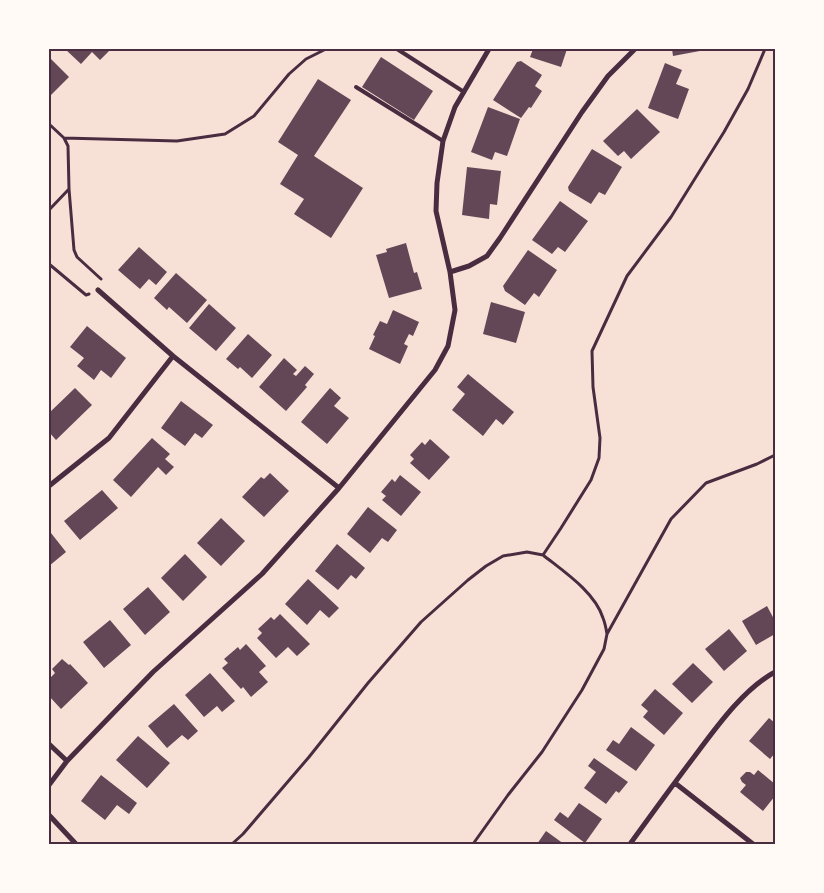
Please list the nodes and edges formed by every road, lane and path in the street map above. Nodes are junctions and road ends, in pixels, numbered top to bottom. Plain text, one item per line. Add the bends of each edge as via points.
1 (326, 49) edge
2 (397, 49) edge
3 (489, 49) edge
4 (635, 49) edge
5 (765, 49) edge
6 (356, 87) dead end
7 (464, 92) junction
8 (49, 124) edge
9 (64, 138) junction
10 (443, 141) junction
11 (69, 189) junction
12 (49, 210) edge
13 (49, 264) edge
14 (450, 272) junction
15 (98, 290) junction
16 (173, 356) junction
17 (775, 456) edge
18 (49, 486) edge
19 (338, 488) junction
20 (543, 555) junction
21 (607, 634) junction
22 (775, 672) edge
23 (49, 744) edge
24 (67, 761) junction
25 (675, 783) junction
26 (49, 785) edge
27 (49, 815) edge
28 (76, 844) edge
29 (232, 844) edge
30 (473, 844) edge
31 (630, 844) edge
32 (753, 844) edge

1 - 9 path via 289,74 254,116 225,134 178,141
2 - 7 lane
3 - 7 street
4 - 14 street via 608,76 582,112 487,256
5 - 20 path via 724,132 671,217 627,276 592,351 599,458 591,480
6 - 10 lane
7 - 10 street
8 - 9 path
9 - 11 path via 68,146
10 - 14 street via 436,210
11 - 12 path
11 - 15 path via 74,250 77,257 101,279
13 - 15 path via 86,295
14 - 19 street via 455,310 448,346 435,370
15 - 16 street
16 - 18 street via 109,438
16 - 19 street
17 - 21 path via 706,483 671,519
19 - 24 street via 262,574 153,672
20 - 21 path via 591,596 603,616
20 - 29 path via 527,552 503,556 468,580 421,622 309,758
21 - 30 path via 604,649 582,690 542,752
22 - 25 street via 739,701
23 - 24 street
24 - 26 street
25 - 31 street
25 - 32 street
27 - 28 street

